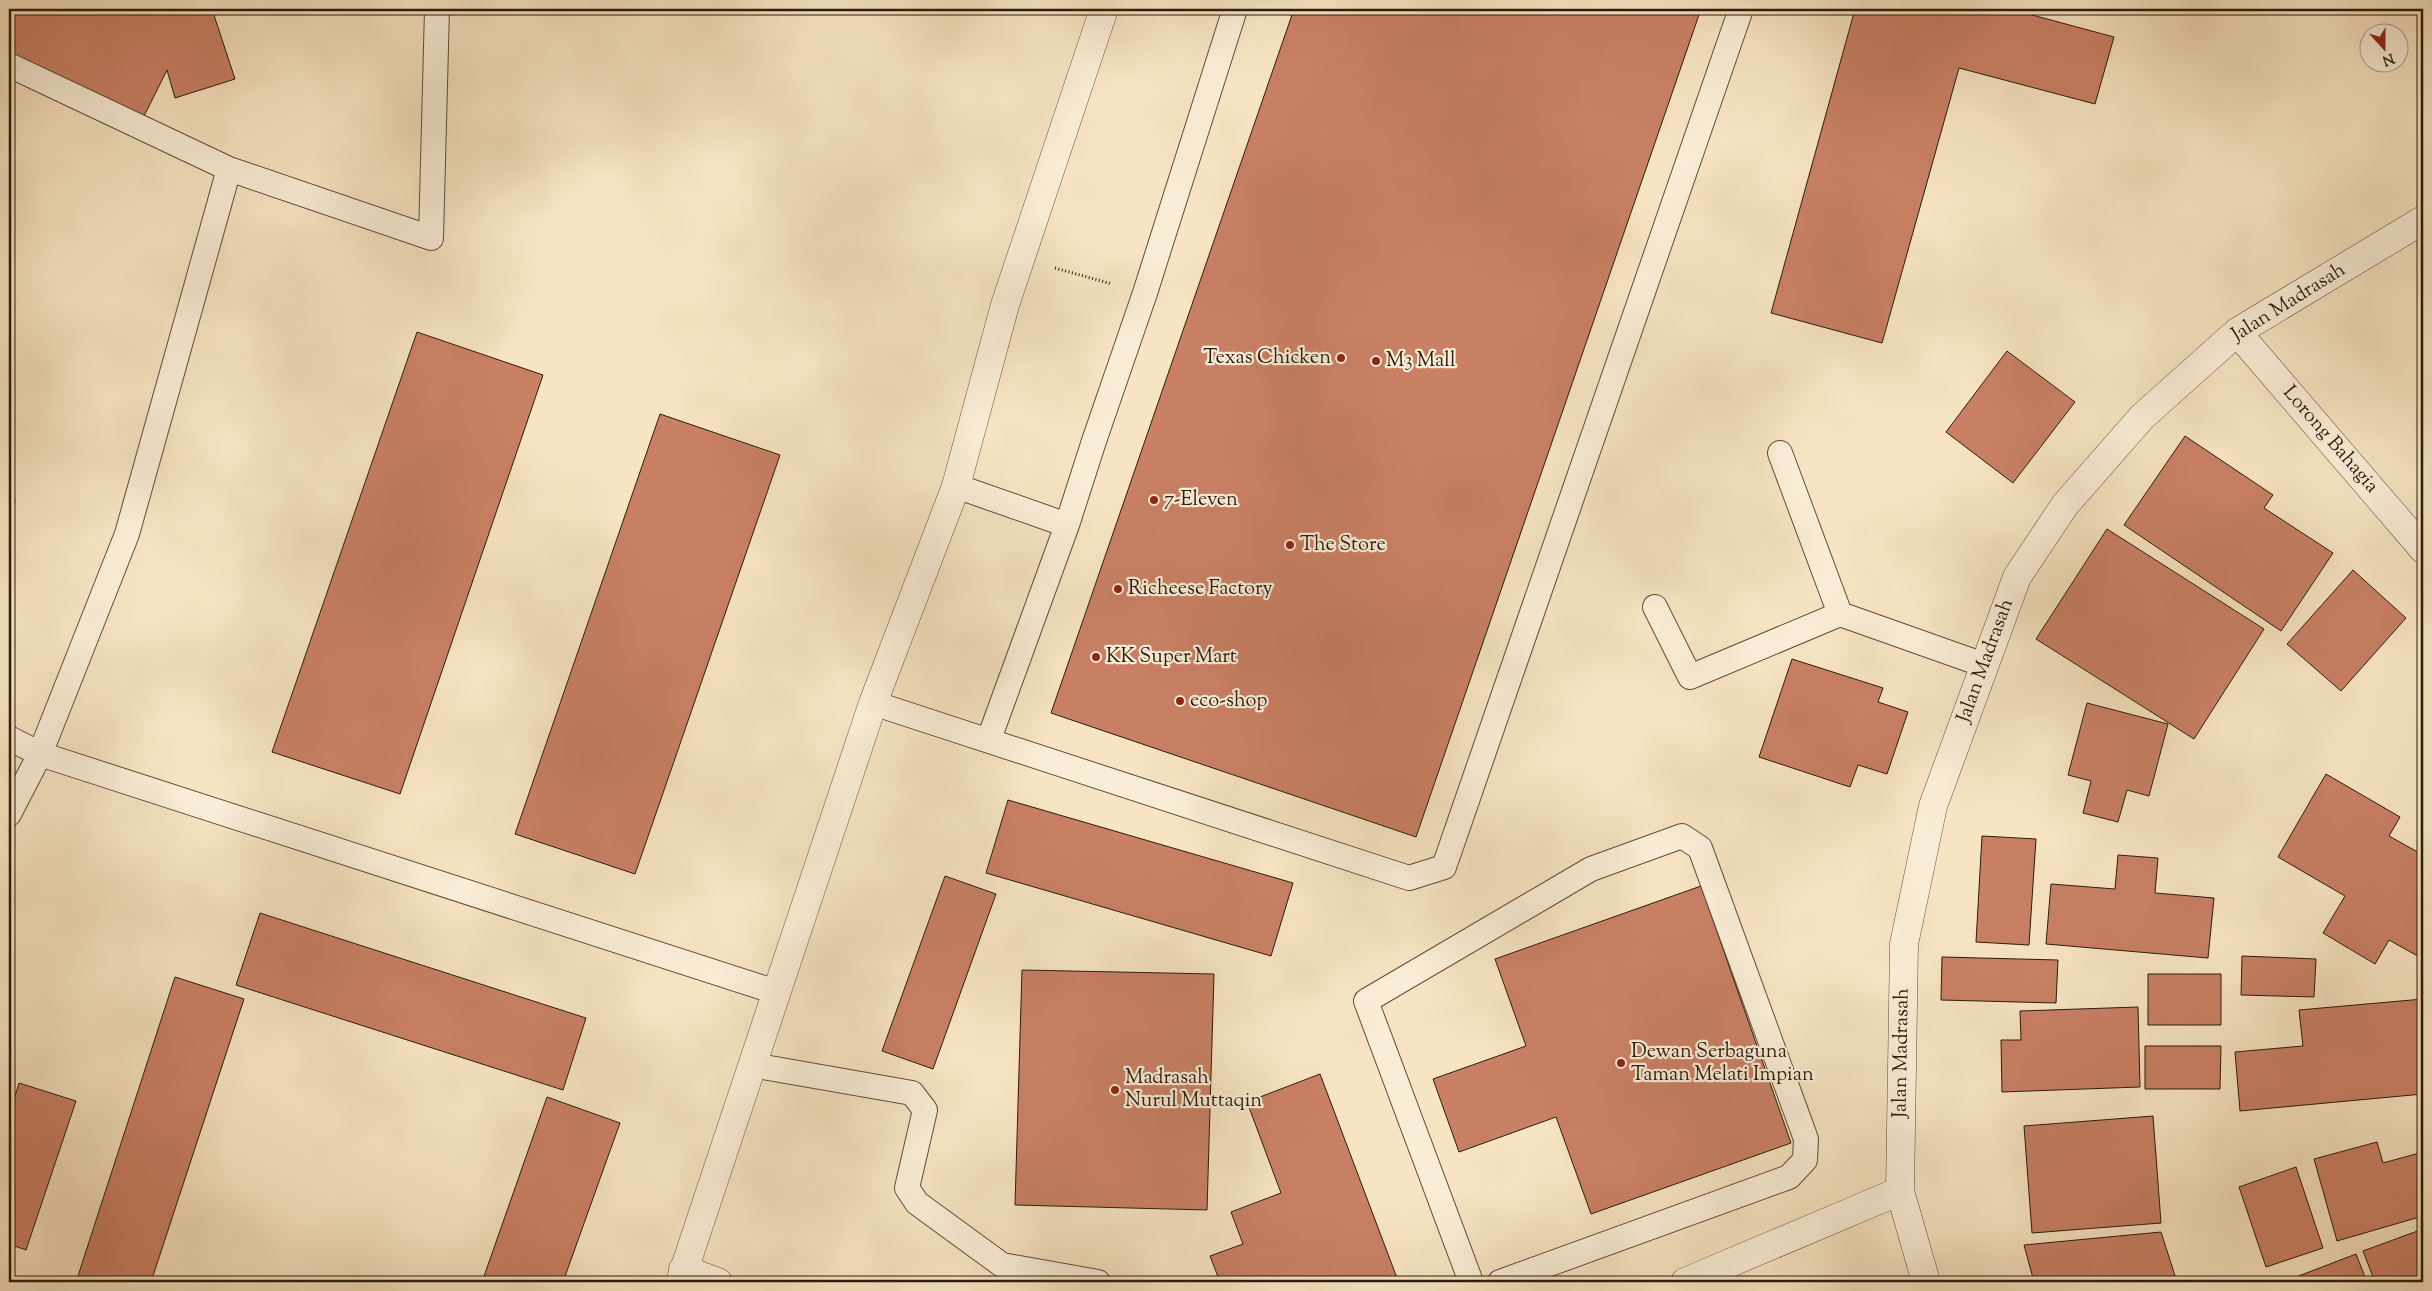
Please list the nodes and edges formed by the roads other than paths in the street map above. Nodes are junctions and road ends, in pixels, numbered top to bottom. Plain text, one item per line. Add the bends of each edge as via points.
1 (437, 9) edge
2 (1104, 9) edge
3 (1235, 9) edge
4 (1742, 9) edge
5 (9, 65) edge
6 (229, 169) junction
7 (2423, 220) edge
8 (2237, 332) junction
9 (1780, 453) dead end
10 (956, 486) junction
11 (1067, 525) junction
12 (2423, 548) edge
13 (1655, 607) dead end
14 (1840, 614) junction
15 (1984, 665) junction
16 (873, 703) junction
17 (9, 738) edge
18 (989, 739) junction
19 (40, 754) junction
20 (9, 814) edge
21 (776, 992) junction
22 (752, 1065) junction
23 (1900, 1191) junction
24 (682, 1276) edge
25 (718, 1282) edge
26 (1098, 1282) edge
27 (1471, 1282) edge
28 (1500, 1282) edge
29 (1685, 1282) edge
30 (1926, 1282) edge

1 - 6 lane via 431,238
2 - 10 street via 1005,305
3 - 11 lane
4 - 18 lane via 1444,867 1409,878
5 - 6 lane
6 - 19 lane via 127,534
7 - 8 street, Jalan Madrasah
8 - 12 street, Lorong Bahagia
8 - 15 street, Jalan Madrasah via 2142,417 2065,505 2017,577
9 - 14 lane
10 - 11 lane
10 - 16 street
11 - 18 lane
13 - 14 lane via 1690,677
14 - 15 lane
15 - 23 street, Jalan Madrasah via 1933,806 1904,944
16 - 18 lane
16 - 21 street
17 - 19 lane
19 - 20 lane
19 - 21 lane
21 - 22 street
22 - 24 street
22 - 26 lane via 912,1093 924,1110 906,1188 917,1203 1002,1265
23 - 29 street
23 - 30 street, Jalan Madrasah
24 - 25 street
27 - 28 lane via 1366,1001 1591,869 1682,836 1700,848 1806,1139 1805,1160 1789,1177

